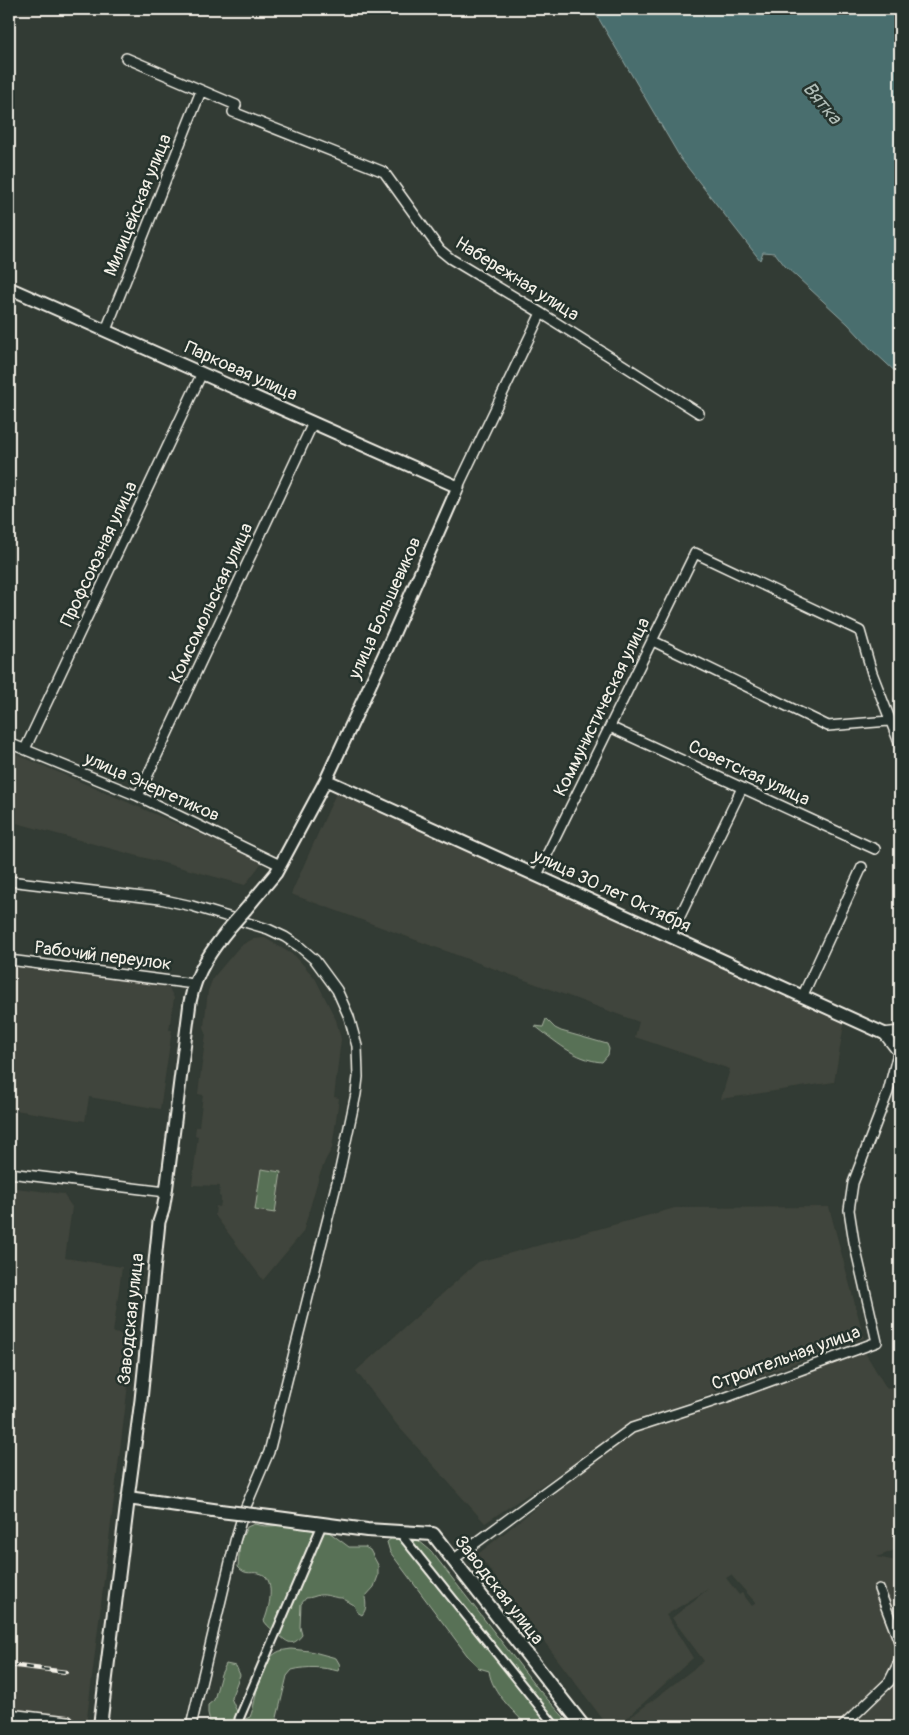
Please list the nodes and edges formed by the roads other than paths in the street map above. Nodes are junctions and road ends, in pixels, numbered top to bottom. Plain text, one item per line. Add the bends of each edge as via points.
1 (126, 58) dead end
2 (201, 91) junction
3 (9, 288) edge
4 (541, 313) junction
5 (106, 330) junction
6 (202, 373) junction
7 (699, 413) dead end
8 (314, 423) junction
9 (458, 487) junction
10 (653, 641) junction
11 (890, 721) junction
12 (610, 726) junction
13 (9, 742) edge
14 (900, 745) edge
15 (25, 749) junction
16 (326, 780) junction
17 (742, 788) junction
18 (138, 796) junction
19 (875, 849) dead end
20 (280, 865) junction
21 (862, 867) dead end
22 (536, 875) junction
23 (9, 880) edge
24 (231, 926) joint
25 (670, 937) junction
26 (9, 960) edge
27 (194, 984) junction
28 (802, 997) junction
29 (900, 1030) edge
30 (883, 1033) junction
31 (899, 1054) edge
32 (9, 1173) edge
33 (166, 1192) junction
34 (128, 1498) junction
35 (322, 1525) junction
36 (398, 1532) junction
37 (454, 1560) junction
38 (880, 1589) dead end
39 (900, 1644) edge
40 (900, 1660) edge
41 (9, 1714) edge
42 (68, 1721) dead end
43 (100, 1726) edge
44 (192, 1726) edge
45 (238, 1726) edge
46 (555, 1726) edge
47 (583, 1726) edge
48 (843, 1726) edge

1 - 2 street, Набережная улица
2 - 4 street, Набережная улица via 236,105 234,112 384,172 440,250 460,266
2 - 5 street, Милицейская улица
3 - 5 street, Парковая улица
4 - 7 street, Набережная улица
4 - 9 street, улица Большевиков
5 - 6 street, Парковая улица
6 - 8 street, Парковая улица
6 - 15 street, Профсоюзная улица
8 - 9 street, Парковая улица
8 - 18 street, Комсомольская улица
9 - 16 street, улица Большевиков
10 - 11 street via 828,726
10 - 11 street, Коммунистическая улица via 695,553 860,631
10 - 12 street, Коммунистическая улица
11 - 14 street
12 - 17 street, Советская улица
12 - 22 street, Коммунистическая улица
13 - 15 street, улица Энергетиков
15 - 18 street, улица Энергетиков
16 - 20 street, улица Большевиков
16 - 22 street, улица 30 лет Октября
17 - 19 street, Советская улица
17 - 25 street
18 - 20 street, улица Энергетиков
20 - 24 street, улица Большевиков, bridge
21 - 28 street
22 - 25 street, улица 30 лет Октября
23 - 44 street via 160,899 268,930 300,947 321,968 341,998 355,1038 356,1094 339,1174 272,1445 235,1541
24 - 27 street, Заводская улица via 211,951
25 - 28 street, улица 30 лет Октября
26 - 27 street, Рабочий переулок
27 - 33 street, Заводская улица
28 - 30 street, улица 30 лет Октября
29 - 30 street
30 - 31 street
31 - 37 street, Строительная улица via 853,1183 849,1210 877,1342 632,1428
32 - 33 street
33 - 34 street, Заводская улица via 159,1222
34 - 35 main road, Заводская улица, bridge
34 - 43 main road, Заводская улица
35 - 36 main road, Заводская улица
35 - 45 street
36 - 37 main road, Заводская улица via 433,1534
36 - 46 street
37 - 47 main road, Заводская улица
38 - 39 street
40 - 48 street via 889,1682
41 - 42 street

